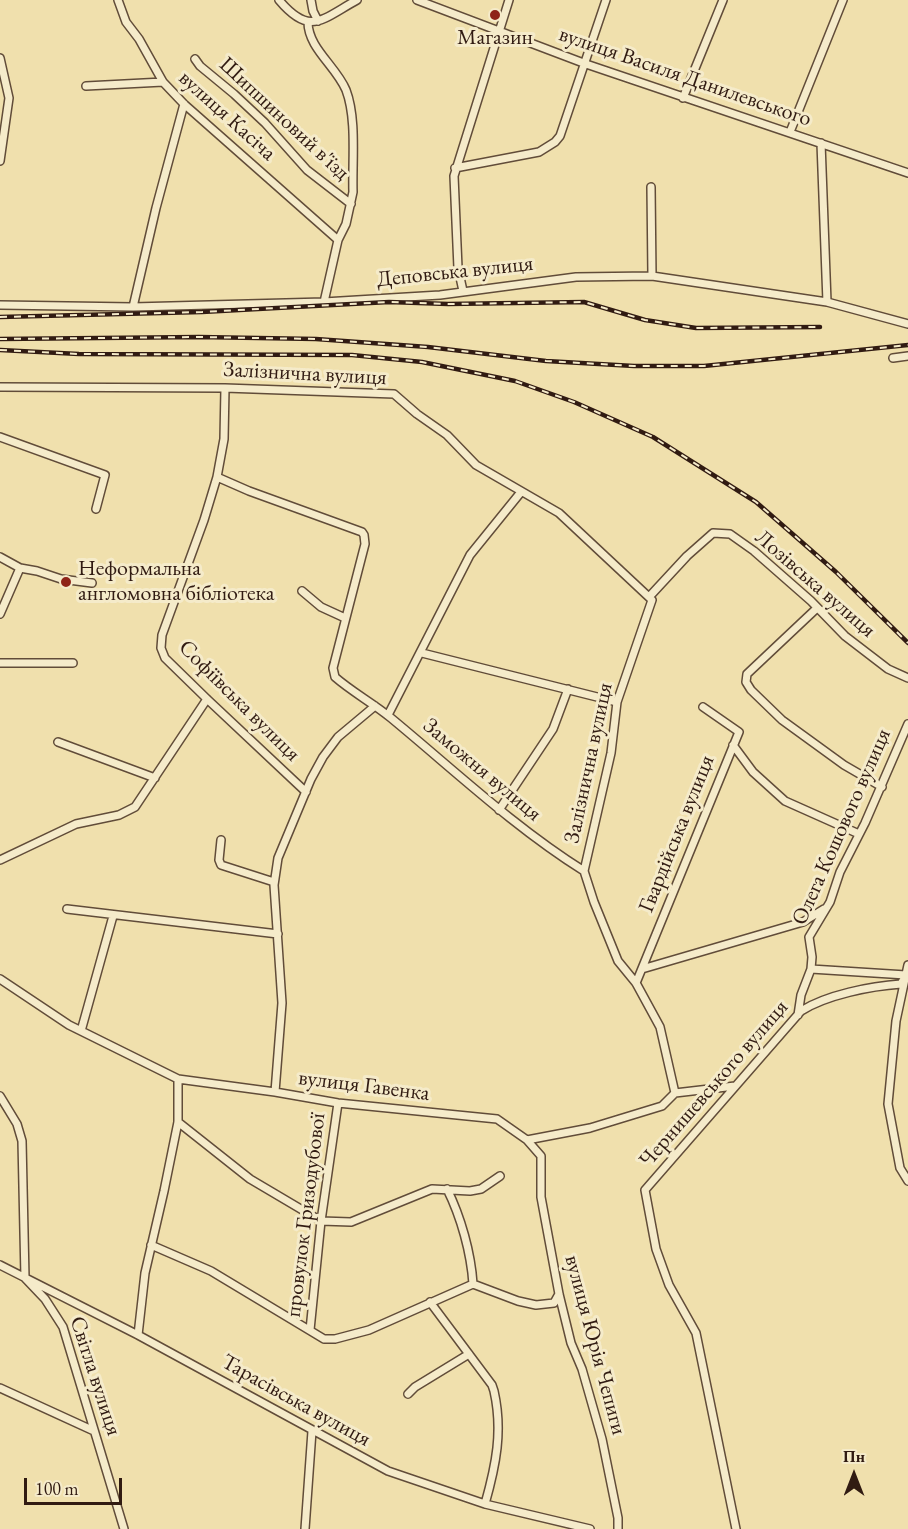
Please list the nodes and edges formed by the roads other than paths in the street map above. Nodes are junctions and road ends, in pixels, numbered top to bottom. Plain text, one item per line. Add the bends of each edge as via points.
1 (118, 0) edge
2 (279, 0) edge
3 (311, 0) edge
4 (357, 0) edge
5 (417, 0) edge
6 (509, 0) edge
7 (606, 0) edge
8 (723, 0) edge
9 (843, 0) edge
10 (318, 21) junction
11 (308, 22) junction
12 (499, 31) junction
13 (0, 58) edge
14 (195, 59) dead end
15 (586, 64) junction
16 (163, 82) junction
17 (86, 86) dead end
18 (0, 96) edge
19 (9, 98) junction
20 (683, 98) junction
21 (184, 104) junction
22 (790, 132) junction
23 (821, 143) junction
24 (0, 161) edge
25 (455, 168) junction
26 (908, 173) edge
27 (651, 187) dead end
28 (351, 204) junction
29 (338, 240) junction
30 (652, 276) junction
31 (463, 291) junction
32 (324, 302) junction
33 (827, 302) junction
34 (0, 305) edge
35 (133, 307) junction
36 (908, 324) edge
37 (908, 356) edge
38 (893, 358) dead end
39 (0, 387) edge
40 (225, 388) junction
41 (0, 437) edge
42 (217, 477) junction
43 (521, 492) junction
44 (96, 509) dead end
45 (0, 557) edge
46 (20, 568) junction
47 (92, 583) dead end
48 (302, 591) dead end
49 (649, 597) junction
50 (817, 608) junction
51 (0, 614) edge
52 (345, 618) junction
53 (422, 653) junction
54 (0, 663) edge
55 (73, 663) dead end
56 (908, 678) edge
57 (568, 689) junction
58 (207, 699) junction
59 (617, 702) junction
60 (375, 706) junction
61 (703, 707) dead end
62 (388, 715) junction
63 (908, 724) edge
64 (58, 742) dead end
65 (733, 745) junction
66 (155, 778) junction
67 (882, 787) junction
68 (306, 792) junction
69 (499, 810) junction
70 (859, 834) junction
71 (221, 840) dead end
72 (0, 860) edge
73 (584, 871) junction
74 (274, 882) junction
75 (67, 909) dead end
76 (825, 909) junction
77 (113, 916) junction
78 (278, 934) junction
79 (908, 965) edge
80 (642, 969) junction
81 (810, 969) junction
82 (906, 975) junction
83 (0, 979) edge
84 (636, 982) junction
85 (798, 1015) junction
86 (81, 1031) junction
87 (178, 1078) junction
88 (735, 1086) junction
89 (275, 1092) junction
90 (675, 1093) junction
91 (0, 1096) edge
92 (338, 1103) junction
93 (178, 1122) junction
94 (527, 1140) junction
95 (500, 1176) dead end
96 (908, 1181) edge
97 (447, 1189) junction
98 (321, 1221) junction
99 (150, 1245) junction
100 (0, 1265) edge
101 (25, 1278) junction
102 (473, 1284) junction
103 (559, 1294) junction
104 (430, 1302) junction
105 (310, 1330) junction
106 (138, 1335) junction
107 (468, 1354) junction
108 (0, 1388) edge
109 (408, 1394) dead end
110 (94, 1431) junction
111 (312, 1431) junction
112 (485, 1504) junction
113 (124, 1529) edge
114 (305, 1529) edge
115 (590, 1529) edge
116 (618, 1529) edge
117 (736, 1529) edge

1 - 16 street, вулиця Касіча via 126,22
2 - 11 street via 296,18
3 - 10 street
4 - 10 street
5 - 12 street, вулиця Василя Данилевського
6 - 12 street
7 - 15 street
8 - 20 street
9 - 22 street
10 - 11 street
11 - 28 street via 309,34 342,82 349,100
12 - 15 street, вулиця Василя Данилевського
12 - 25 street
13 - 19 street
14 - 28 street, Шипшиновий в'їзд via 265,123 307,170
15 - 20 street, вулиця Василя Данилевського
15 - 25 street via 555,142 539,152
16 - 17 street
16 - 21 street, вулиця Касіча
18 - 19 street
19 - 24 street
20 - 22 street, вулиця Василя Данилевського
21 - 29 street, вулиця Касіча
21 - 35 street
22 - 23 street, вулиця Василя Данилевського
23 - 26 street, вулиця Василя Данилевського
23 - 33 street
25 - 31 street via 458,268
27 - 30 street
28 - 29 street
29 - 32 street
30 - 31 street, Деповська вулиця via 576,277
30 - 33 street, Деповська вулиця
31 - 32 street, Деповська вулиця
32 - 35 street, Деповська вулиця
33 - 36 street, Деповська вулиця
34 - 35 street, Деповська вулиця
37 - 38 street
39 - 40 street, Залізнична вулиця
40 - 42 street, Софіївська вулиця via 224,440
40 - 43 street, Залізнична вулиця via 394,394 447,435 477,465
41 - 44 street via 105,475
42 - 52 street via 362,532 365,544
42 - 58 street, Софіївська вулиця via 161,643 165,658
43 - 49 street, Залізнична вулиця via 559,513
43 - 53 street via 470,555
45 - 46 street
46 - 47 street
46 - 51 street
48 - 52 street via 321,607
49 - 50 street, Лозівська вулиця via 713,533 723,532 754,551
49 - 59 street, Залізнична вулиця via 652,600
50 - 56 street, Лозівська вулиця via 888,669
50 - 67 street via 747,674 746,682 782,720
52 - 60 street, Заможня вулиця via 334,675
53 - 57 street
53 - 62 street
54 - 55 street
57 - 59 street
57 - 69 street via 553,729
58 - 66 street
58 - 68 street, Софіївська вулиця
59 - 73 street, Залізнична вулиця via 611,753
60 - 62 street, Заможня вулиця
60 - 68 street via 329,748
61 - 65 street via 739,732
62 - 69 street, Заможня вулиця
63 - 67 street, Олега Кошового вулиця
64 - 66 street
65 - 70 street, Гвардійська вулиця via 753,772 785,801
65 - 80 street, Гвардійська вулиця
66 - 72 street via 135,807 125,813 76,824
67 - 70 street, Олега Кошового вулиця
68 - 74 street via 278,858
69 - 73 street, Заможня вулиця
70 - 76 street, Олега Кошового вулиця
71 - 74 street via 221,865
73 - 84 street via 618,961
74 - 78 street
75 - 77 street
76 - 80 street via 803,922
76 - 81 street, Олега Кошового вулиця via 809,937
77 - 78 street
77 - 86 street
78 - 89 street via 282,1003
79 - 82 street
80 - 84 street, Гвардійська вулиця
81 - 82 street
81 - 85 street, Олега Кошового вулиця
82 - 85 street, Чернишевського вулиця via 901,984 862,989 810,1005
82 - 96 street via 896,1021 888,1104 900,1168
83 - 86 street, вулиця Гавенка
84 - 90 street via 660,1027
85 - 88 street, Чернишевського вулиця
86 - 87 street, вулиця Гавенка
87 - 89 street, вулиця Гавенка
87 - 93 street
88 - 90 street
88 - 117 street, Чернишевського вулиця via 645,1190 656,1249 669,1284 696,1333
89 - 92 street, вулиця Гавенка
90 - 94 street via 662,1106 590,1128
91 - 101 street via 22,1141
92 - 94 street, вулиця Гавенка via 497,1119
92 - 98 street, провулок Гризодубової
93 - 98 street via 250,1179
93 - 99 street
94 - 103 street, вулиця Юрія Чепиги via 541,1156 541,1197
95 - 97 street via 481,1189
97 - 98 street via 432,1188 351,1222
97 - 102 street via 456,1208
98 - 105 street, провулок Гризодубової
99 - 105 street via 211,1271
99 - 106 street
100 - 101 street, Тарасівська вулиця
101 - 106 street, Тарасівська вулиця
101 - 110 street, Світла вулиця via 63,1327
102 - 103 street via 536,1305 554,1302
102 - 104 street
103 - 116 street, вулиця Юрія Чепиги via 602,1438
104 - 105 street via 348,1336 324,1339
104 - 107 street
106 - 111 street, Тарасівська вулиця
107 - 109 street
107 - 112 street via 492,1385 496,1403 498,1451
108 - 110 street
110 - 113 street, Світла вулиця
111 - 112 street, Тарасівська вулиця via 388,1471
111 - 114 street
112 - 115 street, Тарасівська вулиця

